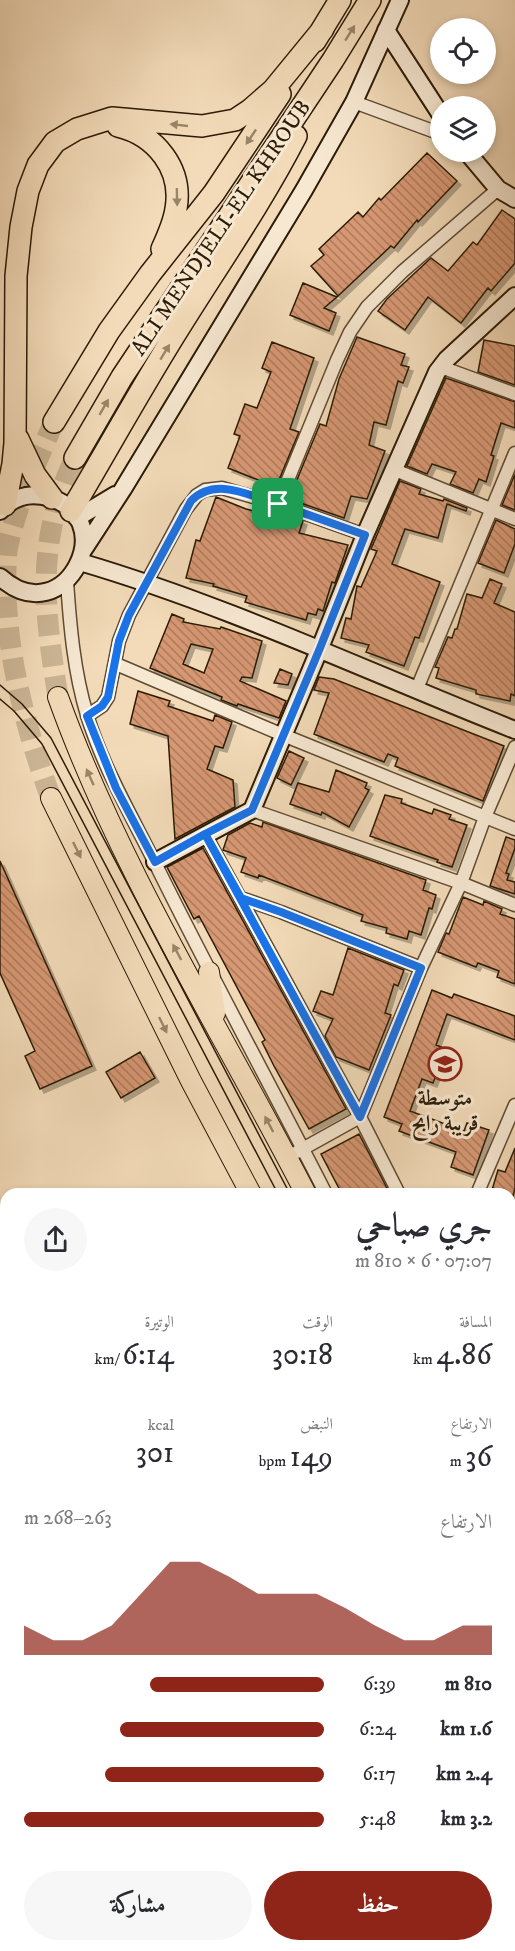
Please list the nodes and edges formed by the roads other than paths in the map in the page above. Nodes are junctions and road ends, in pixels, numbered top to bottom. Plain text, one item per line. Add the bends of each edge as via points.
1 (340, 0) edge
2 (370, 0) edge
3 (400, 0) edge
4 (323, 29) junction
5 (386, 30) junction
6 (333, 60) junction
7 (430, 98) edge
8 (354, 102) junction
9 (97, 122) junction
10 (430, 130) edge
11 (475, 162) edge
12 (498, 189) junction
13 (515, 199) edge
14 (150, 274) junction
15 (515, 296) edge
16 (441, 367) junction
17 (515, 394) edge
18 (54, 422) tunnel mouth
19 (14, 423) junction
20 (515, 453) edge
21 (75, 458) tunnel mouth
22 (395, 470) junction
23 (123, 489) junction
24 (52, 498) junction
25 (278, 504) junction
26 (3, 508) edge
27 (492, 510) junction
28 (74, 514) junction
29 (515, 519) edge
30 (365, 535) junction
31 (82, 556) junction
32 (0, 577) edge
33 (67, 581) junction
34 (146, 581) junction
35 (320, 648) junction
36 (116, 664) junction
37 (416, 691) junction
38 (58, 697) tunnel mouth
39 (87, 716) junction
40 (515, 730) edge
41 (283, 735) junction
42 (515, 747) edge
43 (51, 798) tunnel mouth
44 (252, 810) junction
45 (485, 817) junction
46 (515, 829) edge
47 (205, 834) junction
48 (155, 862) junction
49 (460, 883) junction
50 (241, 898) junction
51 (515, 905) edge
52 (421, 968) junction
53 (209, 972) junction
54 (216, 1025) junction
55 (515, 1105) edge
56 (360, 1117) junction
57 (295, 1153) junction
58 (247, 1188) edge
59 (304, 1188) edge
60 (321, 1188) edge
61 (396, 1188) edge
62 (480, 1188) edge

1 - 4 highway, ALI MENDJELI-EL KHROUB
6 -> 2 highway, ALI MENDJELI-EL KHROUB
3 - 5 street
4 -> 9 highway via 273,90 235,120 202,126 112,118
4 -> 14 highway, ALI MENDJELI-EL KHROUB via 214,193
5 - 7 street
5 - 8 street
21 -> 6 highway, ALI MENDJELI-EL KHROUB via 148,337
28 -> 6 highway via 166,349 279,168
8 - 10 street
8 - 23 street
9 -> 14 highway via 142,135 161,150 171,166 177,208
9 - 19 highway via 55,142 38,165 28,191 16,276
11 - 12 street
12 - 13 street
12 - 25 street via 367,307 337,360
14 - 18 highway, ALI MENDJELI-EL KHROUB via 109,331
15 - 16 street
16 - 17 street
16 - 22 street
19 - 24 highway via 27,463
19 - 26 highway via 13,464
20 - 27 street
22 - 27 street
22 - 30 street
23 - 28 street via 101,505
23 - 31 street
24 - 26 street via 20,497
24 - 28 street
25 - 30 street
25 - 34 street via 222,488 197,495
27 - 29 street
27 - 37 street
28 - 31 street via 84,539
30 - 35 street
31 - 33 street
31 - 34 street
32 - 33 street via 23,591 38,592
33 - 39 street via 75,660
34 - 35 street
34 - 36 street via 123,632
35 - 37 street
35 - 41 street
36 - 39 street via 108,697
36 - 41 street
37 - 40 street
54 -> 38 main road via 137,877 76,748
39 - 48 street via 116,788
41 - 44 street
41 - 45 street
42 - 45 street
43 -> 58 main road
44 - 47 street
44 - 49 street
45 - 46 street
45 - 49 street
47 - 48 street
47 - 50 street
48 - 53 street
49 - 51 street
49 - 52 street
50 - 52 street
50 - 56 street
52 - 56 street
53 - 54 main road
53 - 57 street
57 -> 54 main road
55 - 62 street
56 - 57 street
56 - 61 street
57 - 59 main road
57 - 60 street

